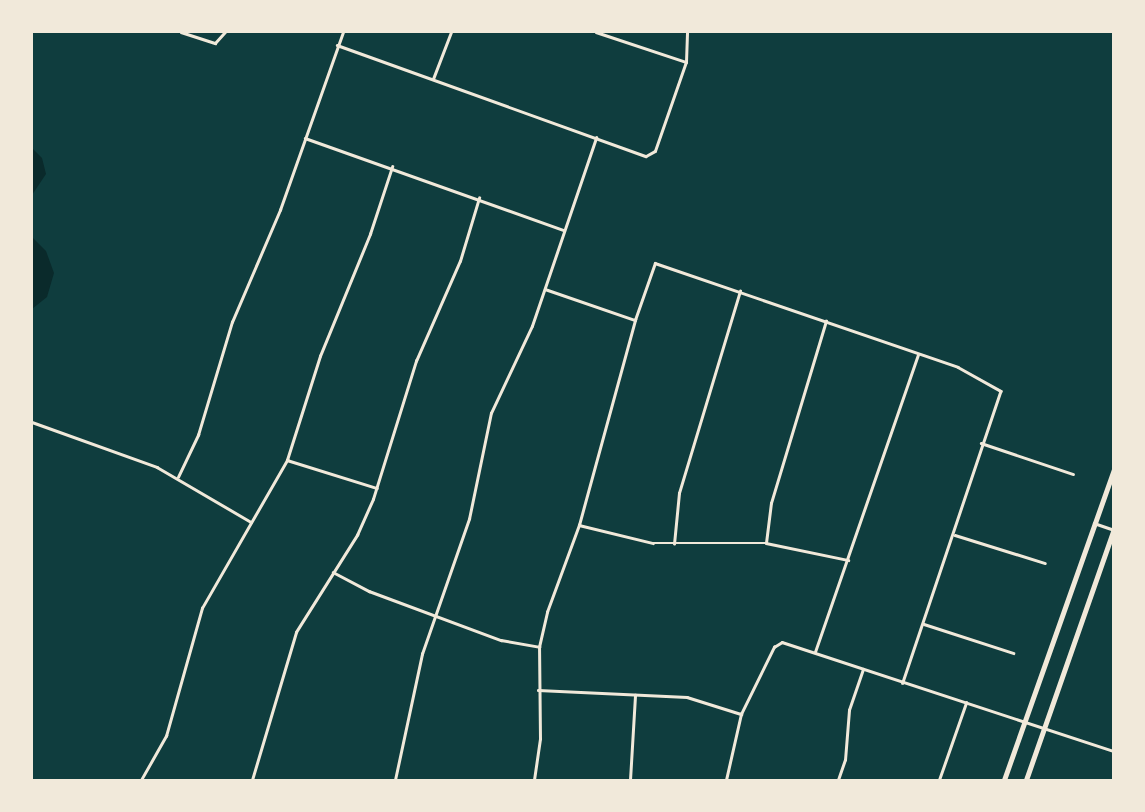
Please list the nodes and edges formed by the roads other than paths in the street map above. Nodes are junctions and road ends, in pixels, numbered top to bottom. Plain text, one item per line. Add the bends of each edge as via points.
1 (181, 32) edge
2 (225, 32) edge
3 (343, 32) edge
4 (451, 32) edge
5 (596, 32) edge
6 (687, 32) edge
7 (337, 45) junction
8 (685, 62) junction
9 (433, 79) junction
10 (305, 138) junction
11 (596, 138) junction
12 (392, 167) junction
13 (480, 198) junction
14 (564, 229) junction
15 (544, 289) junction
16 (740, 291) junction
17 (635, 320) junction
18 (826, 321) junction
19 (919, 354) junction
20 (32, 422) edge
21 (981, 443) junction
22 (287, 460) junction
23 (1114, 469) edge
24 (1073, 474) dead end
25 (178, 477) junction
26 (377, 488) junction
27 (251, 522) junction
28 (1094, 523) junction
29 (579, 525) junction
30 (1113, 529) edge
31 (955, 535) junction
32 (766, 543) junction
33 (674, 544) junction
34 (848, 560) junction
35 (1045, 563) dead end
36 (332, 571) junction
37 (436, 616) junction
38 (923, 624) junction
39 (539, 647) junction
40 (815, 652) junction
41 (1013, 653) dead end
42 (863, 668) junction
43 (903, 683) junction
44 (538, 690) junction
45 (635, 695) junction
46 (966, 703) junction
47 (741, 714) junction
48 (1024, 723) junction
49 (1044, 730) junction
50 (1114, 751) edge
51 (141, 780) edge
52 (252, 780) edge
53 (395, 780) edge
54 (534, 780) edge
55 (630, 780) edge
56 (726, 780) edge
57 (838, 780) edge
58 (939, 780) edge
59 (1004, 780) edge
60 (1027, 780) edge

1 - 2 street via 219,42
3 - 7 street
4 - 9 street
5 - 8 street
6 - 8 street
7 - 9 street
7 - 10 street
8 - 11 street via 653,154 644,156
9 - 11 street
10 - 12 street
10 - 25 street via 232,322 198,435
11 - 14 street
12 - 13 street
12 - 22 street via 320,356
13 - 14 street
13 - 26 street via 460,261 416,361
14 - 15 street
15 - 17 street
15 - 37 street via 492,413 469,519
16 - 17 street via 655,263
16 - 18 street
16 - 33 street via 679,493
17 - 29 street
18 - 19 street
18 - 32 street via 771,503
19 - 21 street via 966,371 1001,391
19 - 34 street
20 - 25 street
21 - 24 street
21 - 31 street
22 - 26 street
22 - 27 street
23 - 28 main road
25 - 27 street
26 - 36 street via 358,535
27 - 51 street via 202,608 166,736
28 - 30 street
28 - 48 main road
29 - 33 street via 635,540
29 - 39 street
30 - 49 main road
31 - 35 street
31 - 38 street
32 - 33 street
32 - 34 street
34 - 40 street
36 - 37 street via 369,591
36 - 52 street via 285,660
37 - 39 street via 501,640
37 - 53 street via 417,671
38 - 41 street
38 - 43 street
39 - 44 street
40 - 42 street
40 - 47 street via 779,642
42 - 43 street
42 - 57 street via 849,710 845,760
43 - 46 street
44 - 45 street
44 - 54 street via 540,739
45 - 47 street via 687,697
45 - 55 street
46 - 48 street
46 - 58 street
47 - 56 street
48 - 49 street
48 - 59 main road
49 - 50 street
49 - 60 main road

